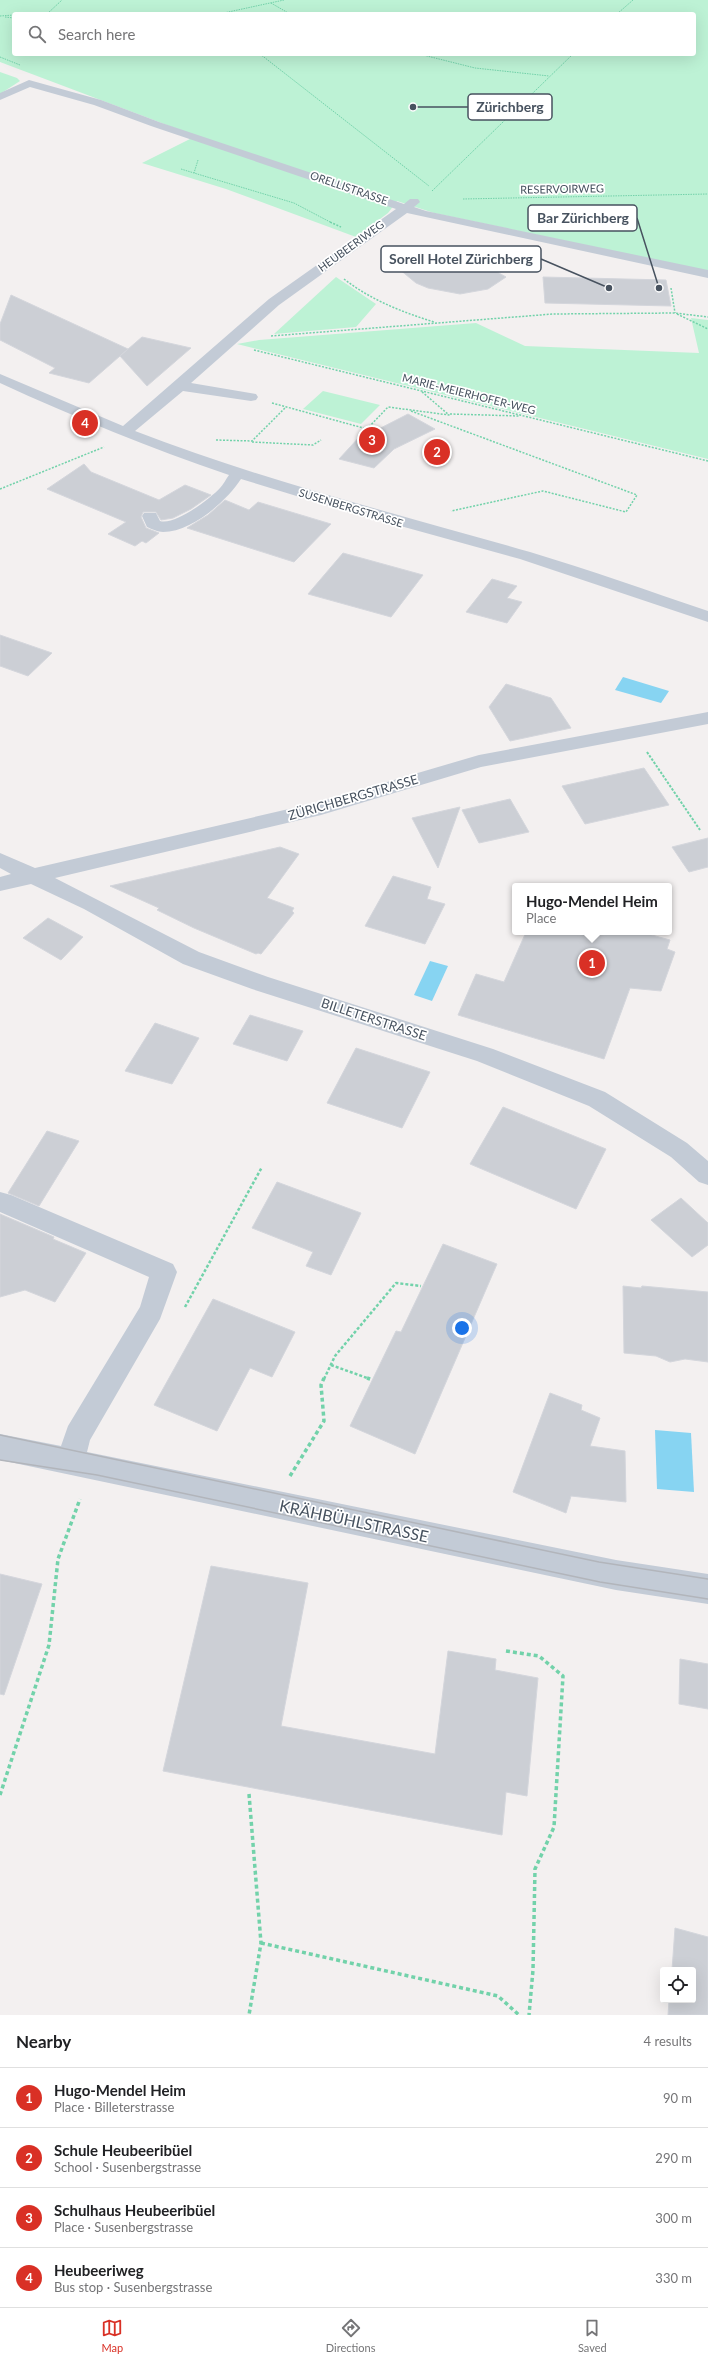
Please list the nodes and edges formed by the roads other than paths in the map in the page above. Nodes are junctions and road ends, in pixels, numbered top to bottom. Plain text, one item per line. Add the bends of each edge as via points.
1 (0, 97) edge
2 (416, 201) road end
3 (404, 208) junction
4 (708, 274) edge
5 (0, 378) edge
6 (180, 386) junction
7 (251, 397) road end
8 (124, 432) junction
9 (238, 474) junction
10 (150, 516) dead end
11 (708, 617) edge
12 (708, 718) edge
13 (0, 860) edge
14 (32, 875) junction
15 (0, 884) edge
16 (708, 1175) edge
17 (2, 1202) dead end
18 (0, 1447) edge
19 (70, 1461) junction
20 (708, 1589) edge

1 - 3 street, ORELLISTRASSE via 30,83 97,102
2 - 3 street, HEUBEERIWEG
3 - 4 street, ORELLISTRASSE
3 - 6 street, HEUBEERIWEG via 274,302
5 - 8 street, SUSENBERGSTRASSE
6 - 7 street
6 - 8 street, HEUBEERIWEG
8 - 9 street, SUSENBERGSTRASSE
9 - 10 street via 225,492 181,524 162,527 153,524
9 - 11 street, SUSENBERGSTRASSE via 363,512 525,556
12 - 14 street, ZÜRICHBERGSTRASSE via 479,760 321,808
13 - 14 street, BILLETERSTRASSE
14 - 15 street, ZÜRICHBERGSTRASSE
14 - 16 street, BILLETERSTRASSE via 191,958 260,983 485,1055 597,1099 679,1150
17 - 19 street via 164,1272 151,1310 78,1435
18 - 19 street, KRÄHBÜHLSTRASSE
19 - 20 street, KRÄHBÜHLSTRASSE via 594,1571

